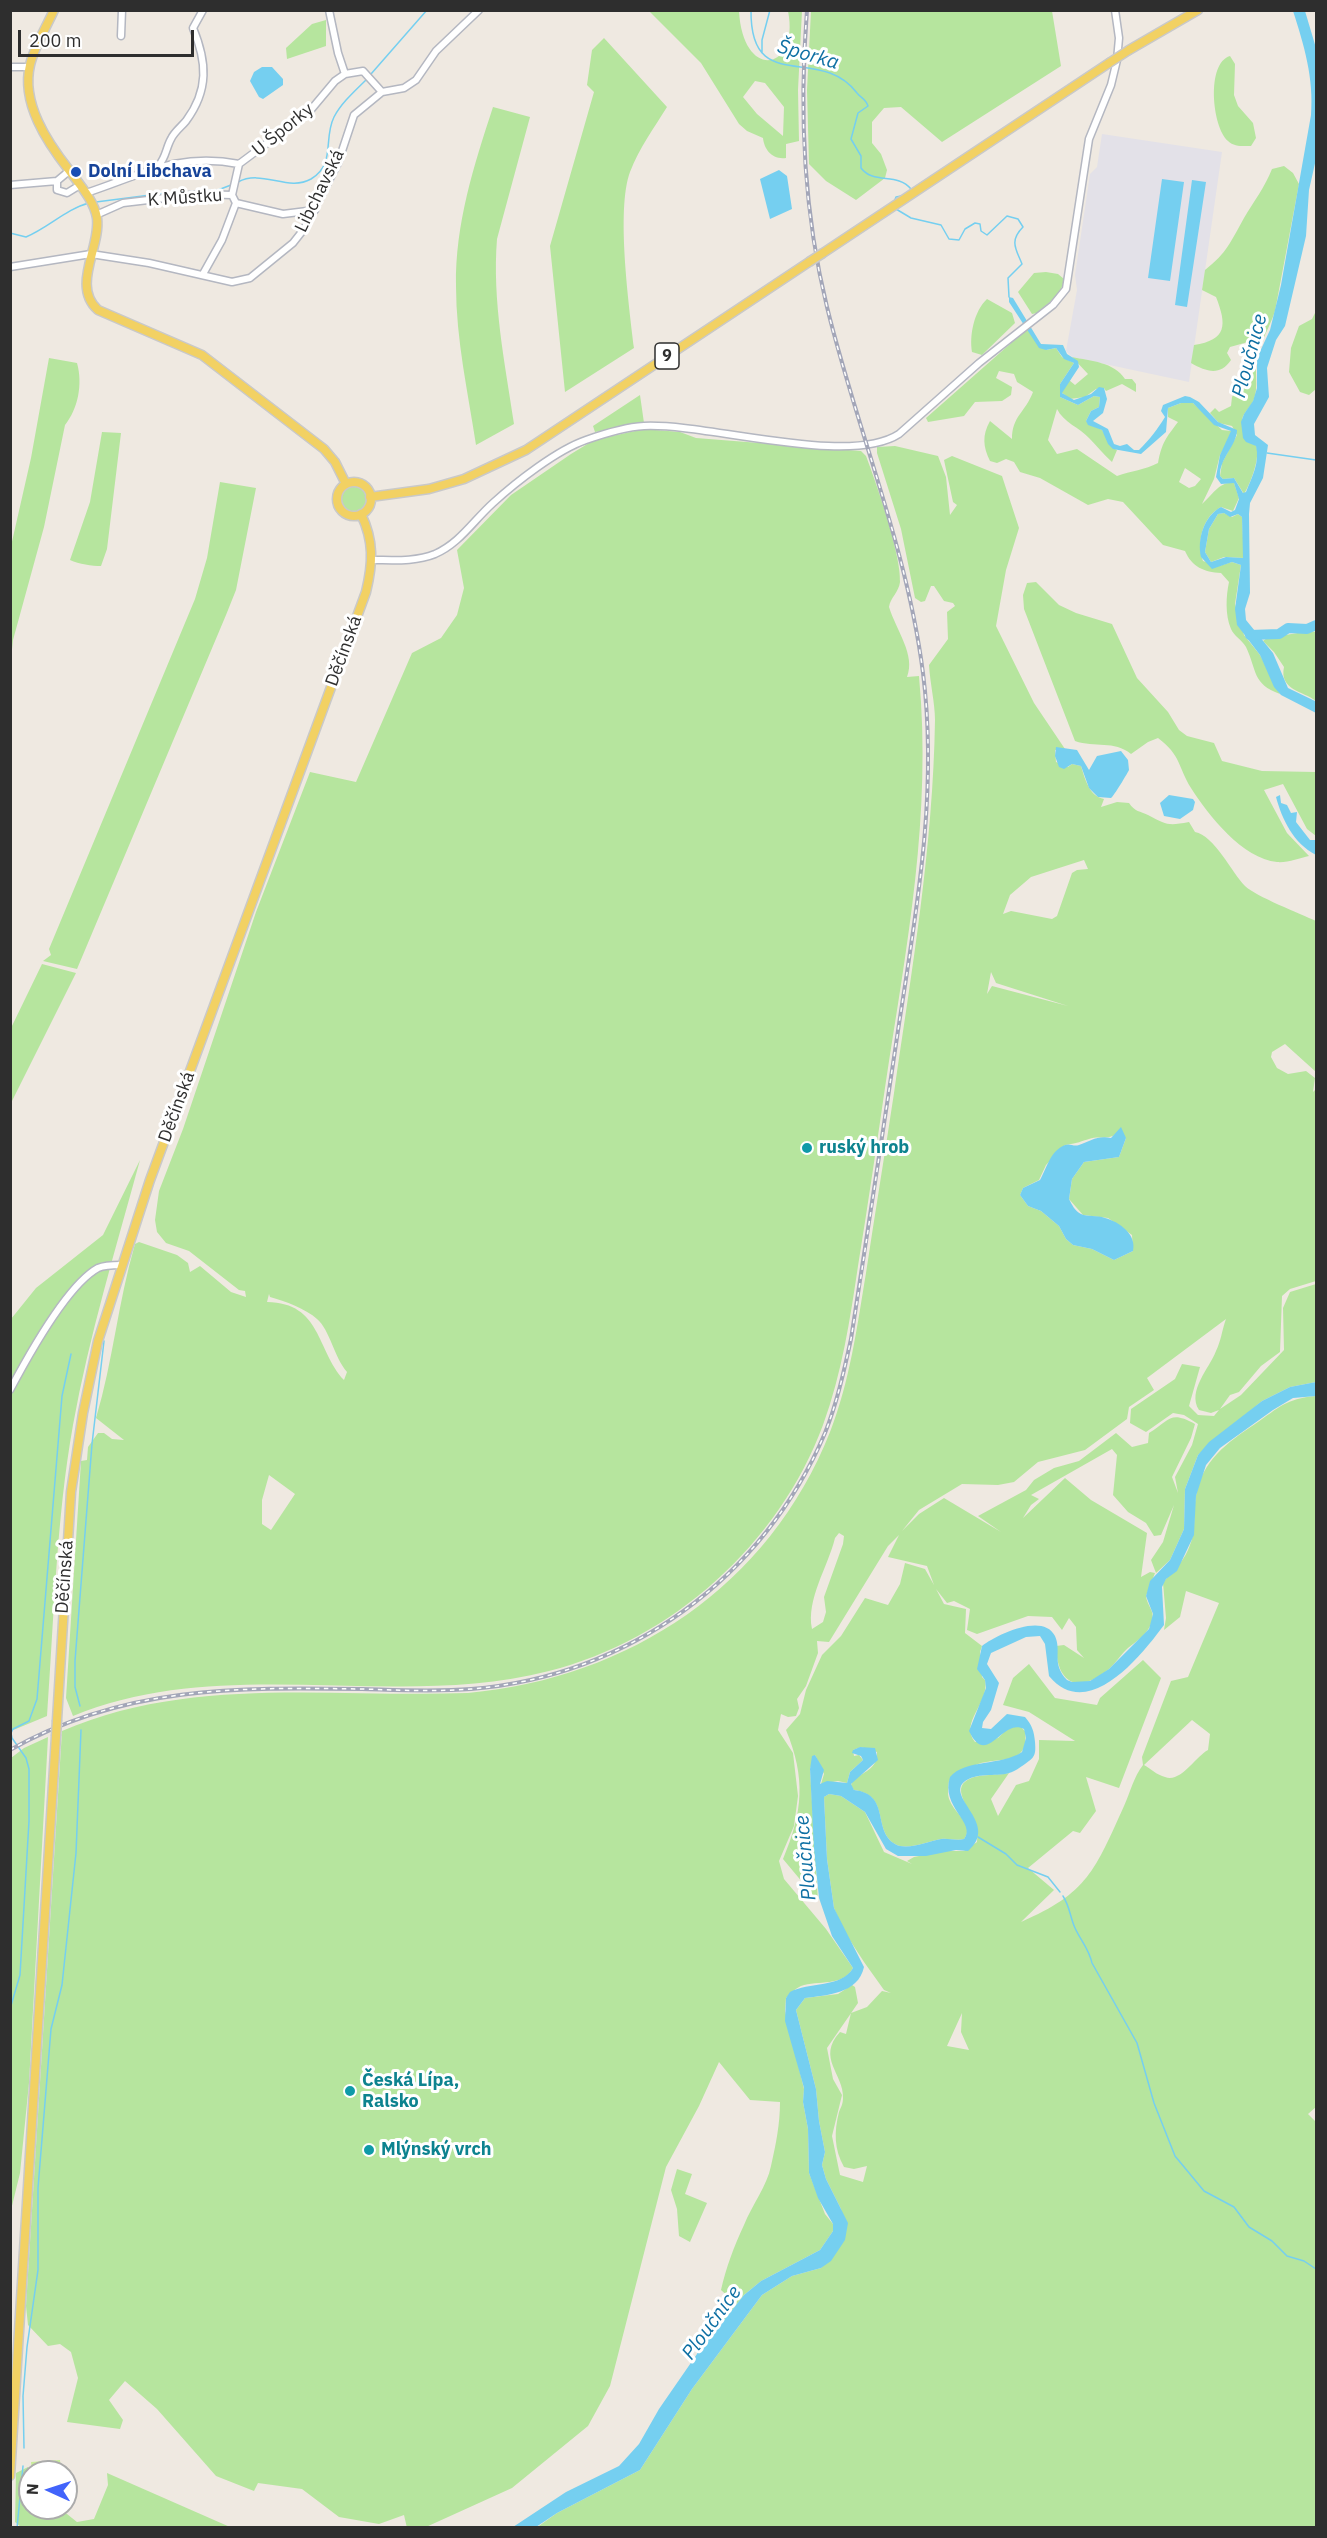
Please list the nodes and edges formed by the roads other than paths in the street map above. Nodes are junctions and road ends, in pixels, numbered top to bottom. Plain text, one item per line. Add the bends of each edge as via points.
1 (54, 10) edge
2 (122, 10) edge
3 (203, 10) edge
4 (329, 10) edge
5 (479, 10) edge
6 (1115, 10) edge
7 (1198, 10) edge
8 (121, 36) dead end
9 (10, 67) edge
10 (30, 67) junction
11 (345, 74) junction
12 (382, 92) junction
13 (239, 164) junction
14 (159, 165) junction
15 (69, 171) junction
16 (57, 181) junction
17 (10, 185) edge
18 (85, 192) junction
19 (232, 195) junction
20 (236, 203) junction
21 (315, 210) junction
22 (95, 211) junction
23 (91, 254) junction
24 (10, 267) edge
25 (203, 274) junction
26 (346, 484) junction
27 (370, 497) junction
28 (361, 514) junction
29 (372, 560) junction
30 (121, 1265) junction
31 (10, 1390) edge
32 (11, 2462) edge
33 (10, 2476) edge

1 - 10 main road
2 - 8 street
3 - 14 street via 193,28 205,60 203,87
4 - 11 street
5 - 12 street, Libchavská via 436,51 416,80 404,88
6 - 29 street via 1119,38 1116,69 1089,139 1070,278 1059,300 979,363 917,421 888,441 843,447 676,427 642,426 588,439 503,494 445,549 413,560
7 - 27 main road, 9, bridge via 1109,63 526,450 464,479 429,489
9 - 10 street
10 - 15 main road via 33,110
11 - 12 street via 366,73
11 - 13 street, U Šporky via 309,112
12 - 21 street, Libchavská via 354,115 338,163
13 - 14 street, U Šporky via 218,159
13 - 19 street
14 - 18 street, U Šporky
15 - 16 street
15 - 18 main road
16 - 17 street
16 - 18 street, U Šporky via 55,186 62,194
18 - 22 main road
19 - 20 street, K Můstku
19 - 22 street, K Můstku via 200,194 123,203
20 - 21 street, K Můstku via 283,214
20 - 25 street, K Můstku
21 - 25 street, Libchavská via 293,243 250,278 232,282
22 - 23 main road via 97,225
23 - 24 street, Libchavská
23 - 25 street, Libchavská
23 - 26 main road via 87,288 96,308 202,356 324,449
26 - 27 main road via 363,485
26 - 28 main road via 338,493 338,505 347,514
27 - 28 main road
28 - 29 main road, Děčínská via 369,532
29 - 30 main road, Děčínská via 366,592
30 - 31 street via 95,1270 69,1296
30 - 32 main road, Děčínská, bridge via 98,1341 76,1451 69,1515
32 - 33 main road, Děčínská

